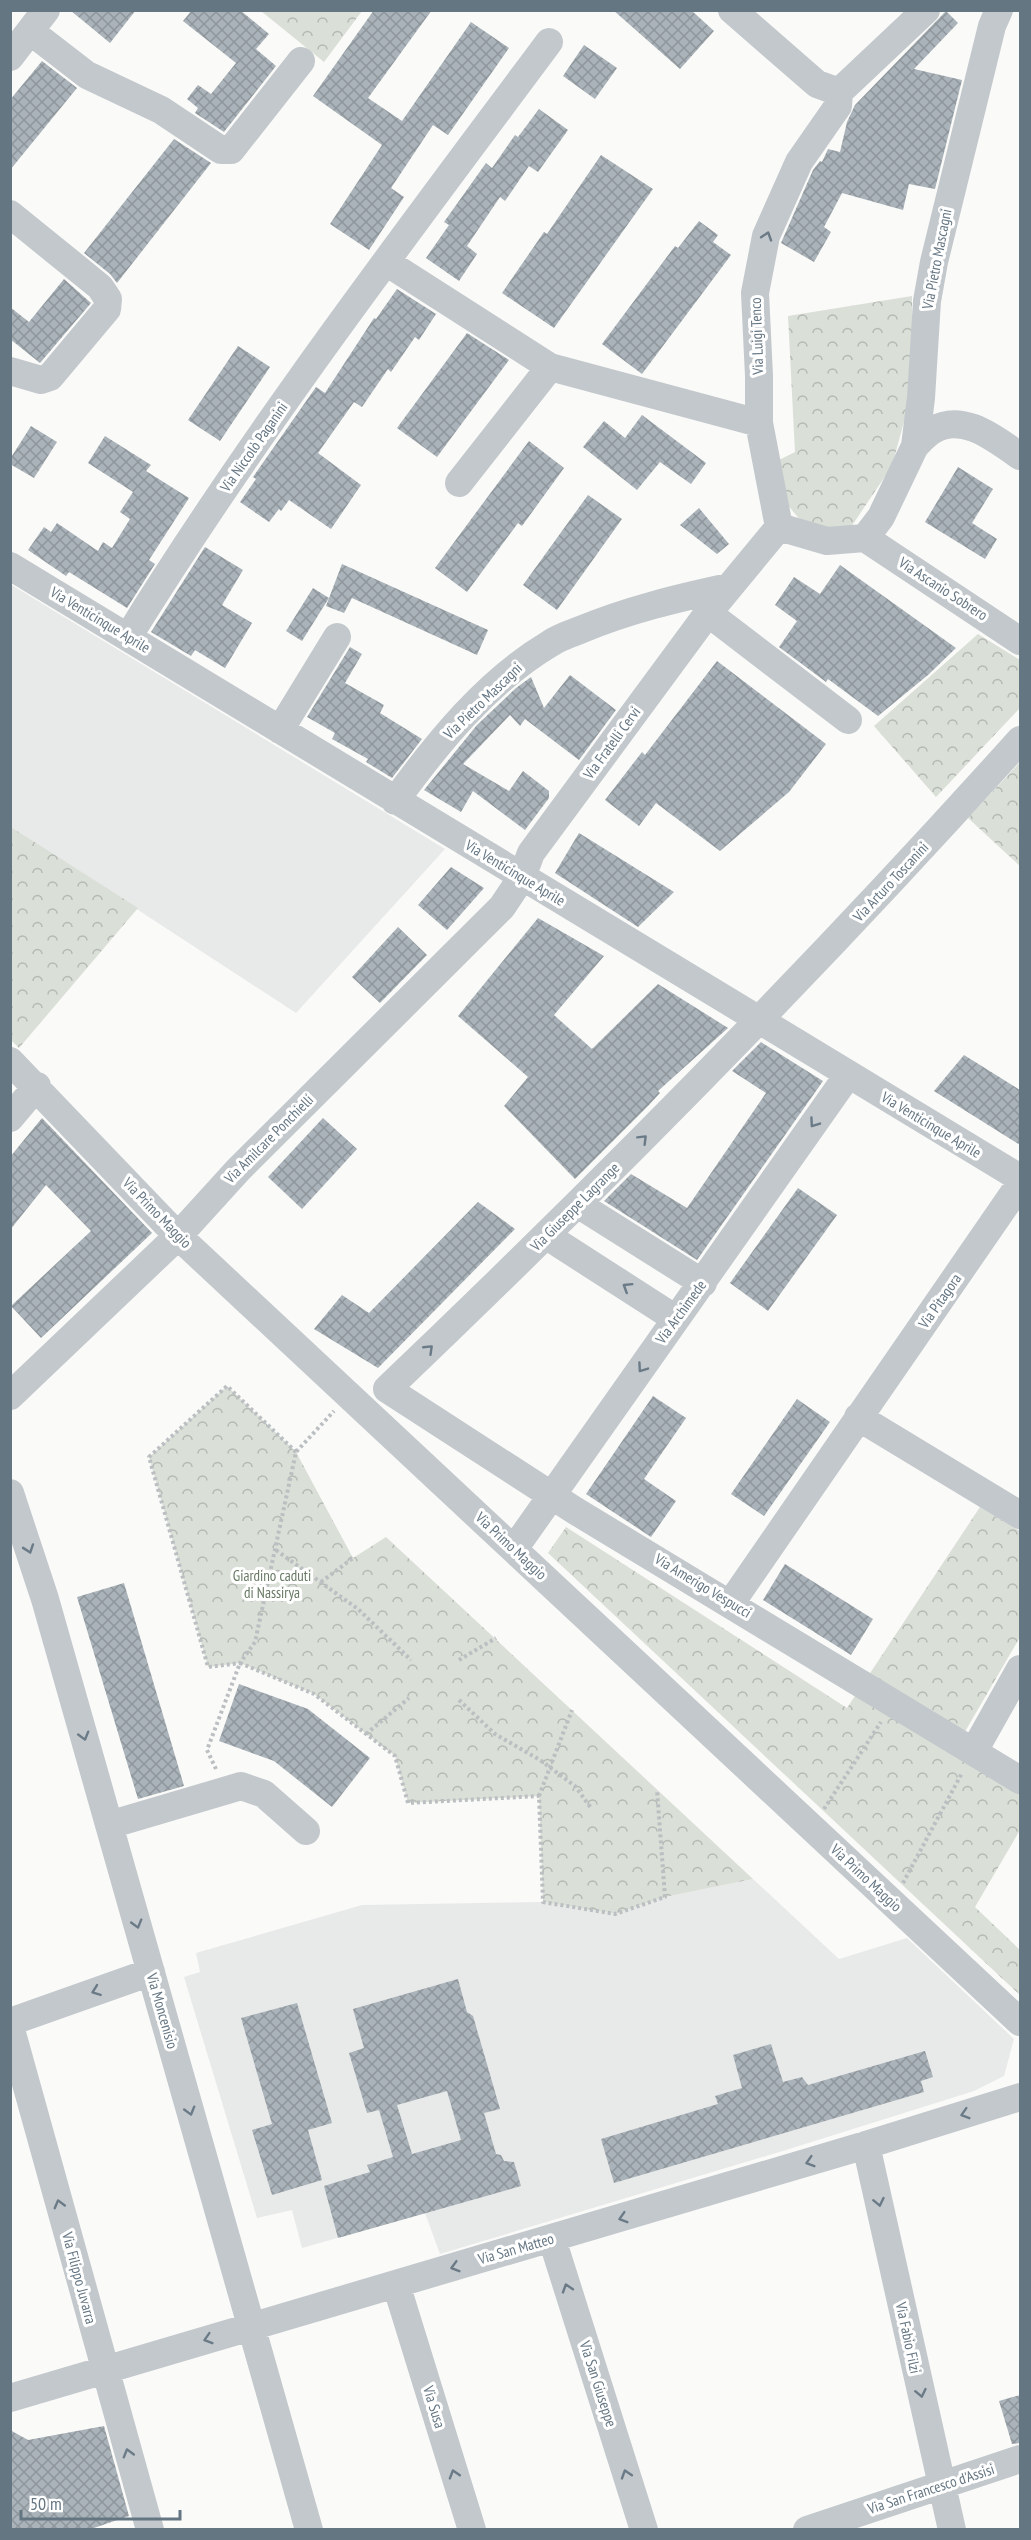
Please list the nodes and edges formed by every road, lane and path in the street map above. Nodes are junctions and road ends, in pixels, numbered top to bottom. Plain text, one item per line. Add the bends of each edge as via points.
1 (732, 10) edge
2 (926, 10) edge
3 (999, 10) edge
4 (38, 21) edge
5 (549, 42) dead end
6 (10, 57) edge
7 (301, 61) dead end
8 (839, 92) junction
9 (10, 214) edge
10 (386, 262) junction
11 (550, 368) junction
12 (10, 371) edge
13 (759, 423) junction
14 (915, 446) junction
15 (1020, 456) edge
16 (459, 483) dead end
17 (779, 527) junction
18 (865, 538) junction
19 (10, 566) edge
20 (729, 586) junction
21 (708, 613) junction
22 (128, 637) junction
23 (337, 637) dead end
24 (1020, 640) edge
25 (848, 720) dead end
26 (280, 730) junction
27 (1020, 740) edge
28 (395, 801) junction
29 (522, 877) junction
30 (759, 1021) junction
31 (10, 1061) edge
32 (848, 1075) junction
33 (37, 1086) junction
34 (10, 1118) edge
35 (1020, 1178) edge
36 (1020, 1184) edge
37 (579, 1205) junction
38 (178, 1236) junction
39 (547, 1236) junction
40 (703, 1283) junction
41 (676, 1319) junction
42 (387, 1389) joint
43 (349, 1395) junction
44 (10, 1396) edge
45 (858, 1417) junction
46 (296, 1452) junction
47 (10, 1493) edge
48 (553, 1496) junction
49 (1020, 1515) edge
50 (276, 1550) junction
51 (514, 1550) junction
52 (353, 1558) dead end
53 (321, 1582) junction
54 (731, 1603) junction
55 (496, 1638) dead end
56 (411, 1660) dead end
57 (459, 1660) dead end
58 (240, 1663) junction
59 (1020, 1669) edge
60 (409, 1698) dead end
61 (459, 1700) dead end
62 (894, 1702) junction
63 (572, 1710) dead end
64 (366, 1734) junction
65 (974, 1751) junction
66 (549, 1766) junction
67 (1020, 1780) edge
68 (226, 1789) junction
69 (657, 1790) dead end
70 (540, 1796) junction
71 (591, 1808) dead end
72 (818, 1818) dead end
73 (109, 1825) junction
74 (306, 1831) dead end
75 (893, 1903) junction
76 (151, 1972) junction
77 (1020, 2022) edge
78 (10, 2024) edge
79 (1020, 2097) edge
80 (866, 2145) junction
81 (552, 2239) junction
82 (396, 2284) junction
83 (251, 2326) junction
84 (105, 2370) junction
85 (10, 2398) edge
86 (1020, 2459) edge
87 (941, 2486) junction
88 (150, 2529) edge
89 (309, 2529) edge
90 (472, 2529) edge
91 (644, 2529) edge
92 (807, 2529) edge
93 (952, 2529) edge

1 - 8 street via 817,84
2 - 8 street, Via Luigi Tenco
3 - 14 street, Via Pietro Mascagni via 934,262
4 - 6 street
4 - 7 street via 87,75 161,110 222,150 231,150
5 - 10 street, Via Niccolò Paganini
13 -> 8 street, Via Luigi Tenco via 755,293 766,236 798,162 838,106
9 - 12 street via 100,287 108,299 106,309 50,377 41,380
10 - 11 street
10 - 22 street, Via Niccolò Paganini via 221,492
11 - 13 street
11 - 16 street
13 - 17 street, Via Luigi Tenco
14 - 15 street via 933,430 958,424 979,429
14 - 18 street, Via Pietro Mascagni via 881,518
17 - 18 street via 827,541
17 - 20 street, Via Fratelli Cervi
18 - 24 street, Via Ascanio Sobrero
19 - 22 street, Via Venticinque Aprile
20 - 21 street, Via Fratelli Cervi
20 - 28 street, Via Pietro Mascagni via 605,619 552,642 508,672 467,713 429,754
21 - 25 street
21 - 29 street, Via Fratelli Cervi via 531,853
22 - 26 street, Via Venticinque Aprile
23 - 26 street
26 - 28 street, Via Venticinque Aprile
27 - 30 street, Via Arturo Toscanini
28 - 29 street, Via Venticinque Aprile
29 - 30 street, Via Venticinque Aprile
29 - 38 street, Via Amilcare Ponchielli via 502,907 238,1170
30 - 32 street, Via Venticinque Aprile
37 -> 30 street, Via Giuseppe Lagrange
31 - 33 street, Via Primo Maggio
32 - 35 street, Via Venticinque Aprile
32 -> 40 street, Via Archimede
33 - 34 street
33 - 38 street, Via Primo Maggio
36 - 45 street, Via Pitagora
37 - 39 street, Via Giuseppe Lagrange
37 - 40 street
38 - 43 street, Via Primo Maggio
38 - 44 street, Via Amilcare Ponchielli
41 -> 39 street
42 -> 39 street, Via Giuseppe Lagrange
40 - 41 street, Via Archimede
41 -> 48 street, Via Archimede
42 - 48 street, Via Amerigo Vespucci
43 - 46 path
43 - 51 street, Via Primo Maggio
45 - 49 street
45 - 54 street, Via Pitagora
46 - 50 path
46 - 58 path via 226,1386 149,1457 208,1667
47 -> 73 street, Via Moncenisio via 45,1599
48 - 51 street, Via Archimede
48 - 54 street, Via Amerigo Vespucci
50 - 53 path
50 - 58 path via 259,1631
51 - 75 street, Via Primo Maggio
52 - 53 path
53 - 56 path via 358,1609
54 - 62 street, Via Amerigo Vespucci
55 - 57 path
58 - 64 path via 314,1694
58 - 68 path via 207,1750
59 - 65 street
60 - 64 path
61 - 66 path via 495,1734
62 - 65 street, Via Amerigo Vespucci
62 - 72 path
63 - 66 path
64 - 70 path via 395,1756 408,1803
65 - 67 street, Via Amerigo Vespucci
65 - 75 path
66 - 70 path
66 - 71 path via 575,1786
68 - 73 street
68 - 74 street via 241,1786 264,1794
69 - 70 path via 665,1897 615,1914 543,1902
73 -> 76 street, Via Moncenisio
75 - 77 street, Via Primo Maggio
76 -> 78 street
76 -> 83 street, Via Moncenisio
84 -> 78 street, Via Filippo Juvarra
79 -> 80 street, Via San Matteo
80 -> 81 street, Via San Matteo
80 -> 87 street, Via Fabio Filzi
81 -> 82 street, Via San Matteo
91 -> 81 street, Via San Giuseppe
82 - 83 street, Via San Matteo
90 -> 82 street, Via Susa
83 -> 84 street, Via San Matteo
83 - 89 street, Via Moncenisio
84 - 85 street, Via San Matteo
88 -> 84 street, Via Filippo Juvarra
86 - 87 street, Via San Francesco d'Assisi
87 - 92 street, Via San Francesco d'Assisi
87 - 93 street, Via Fabio Filzi

